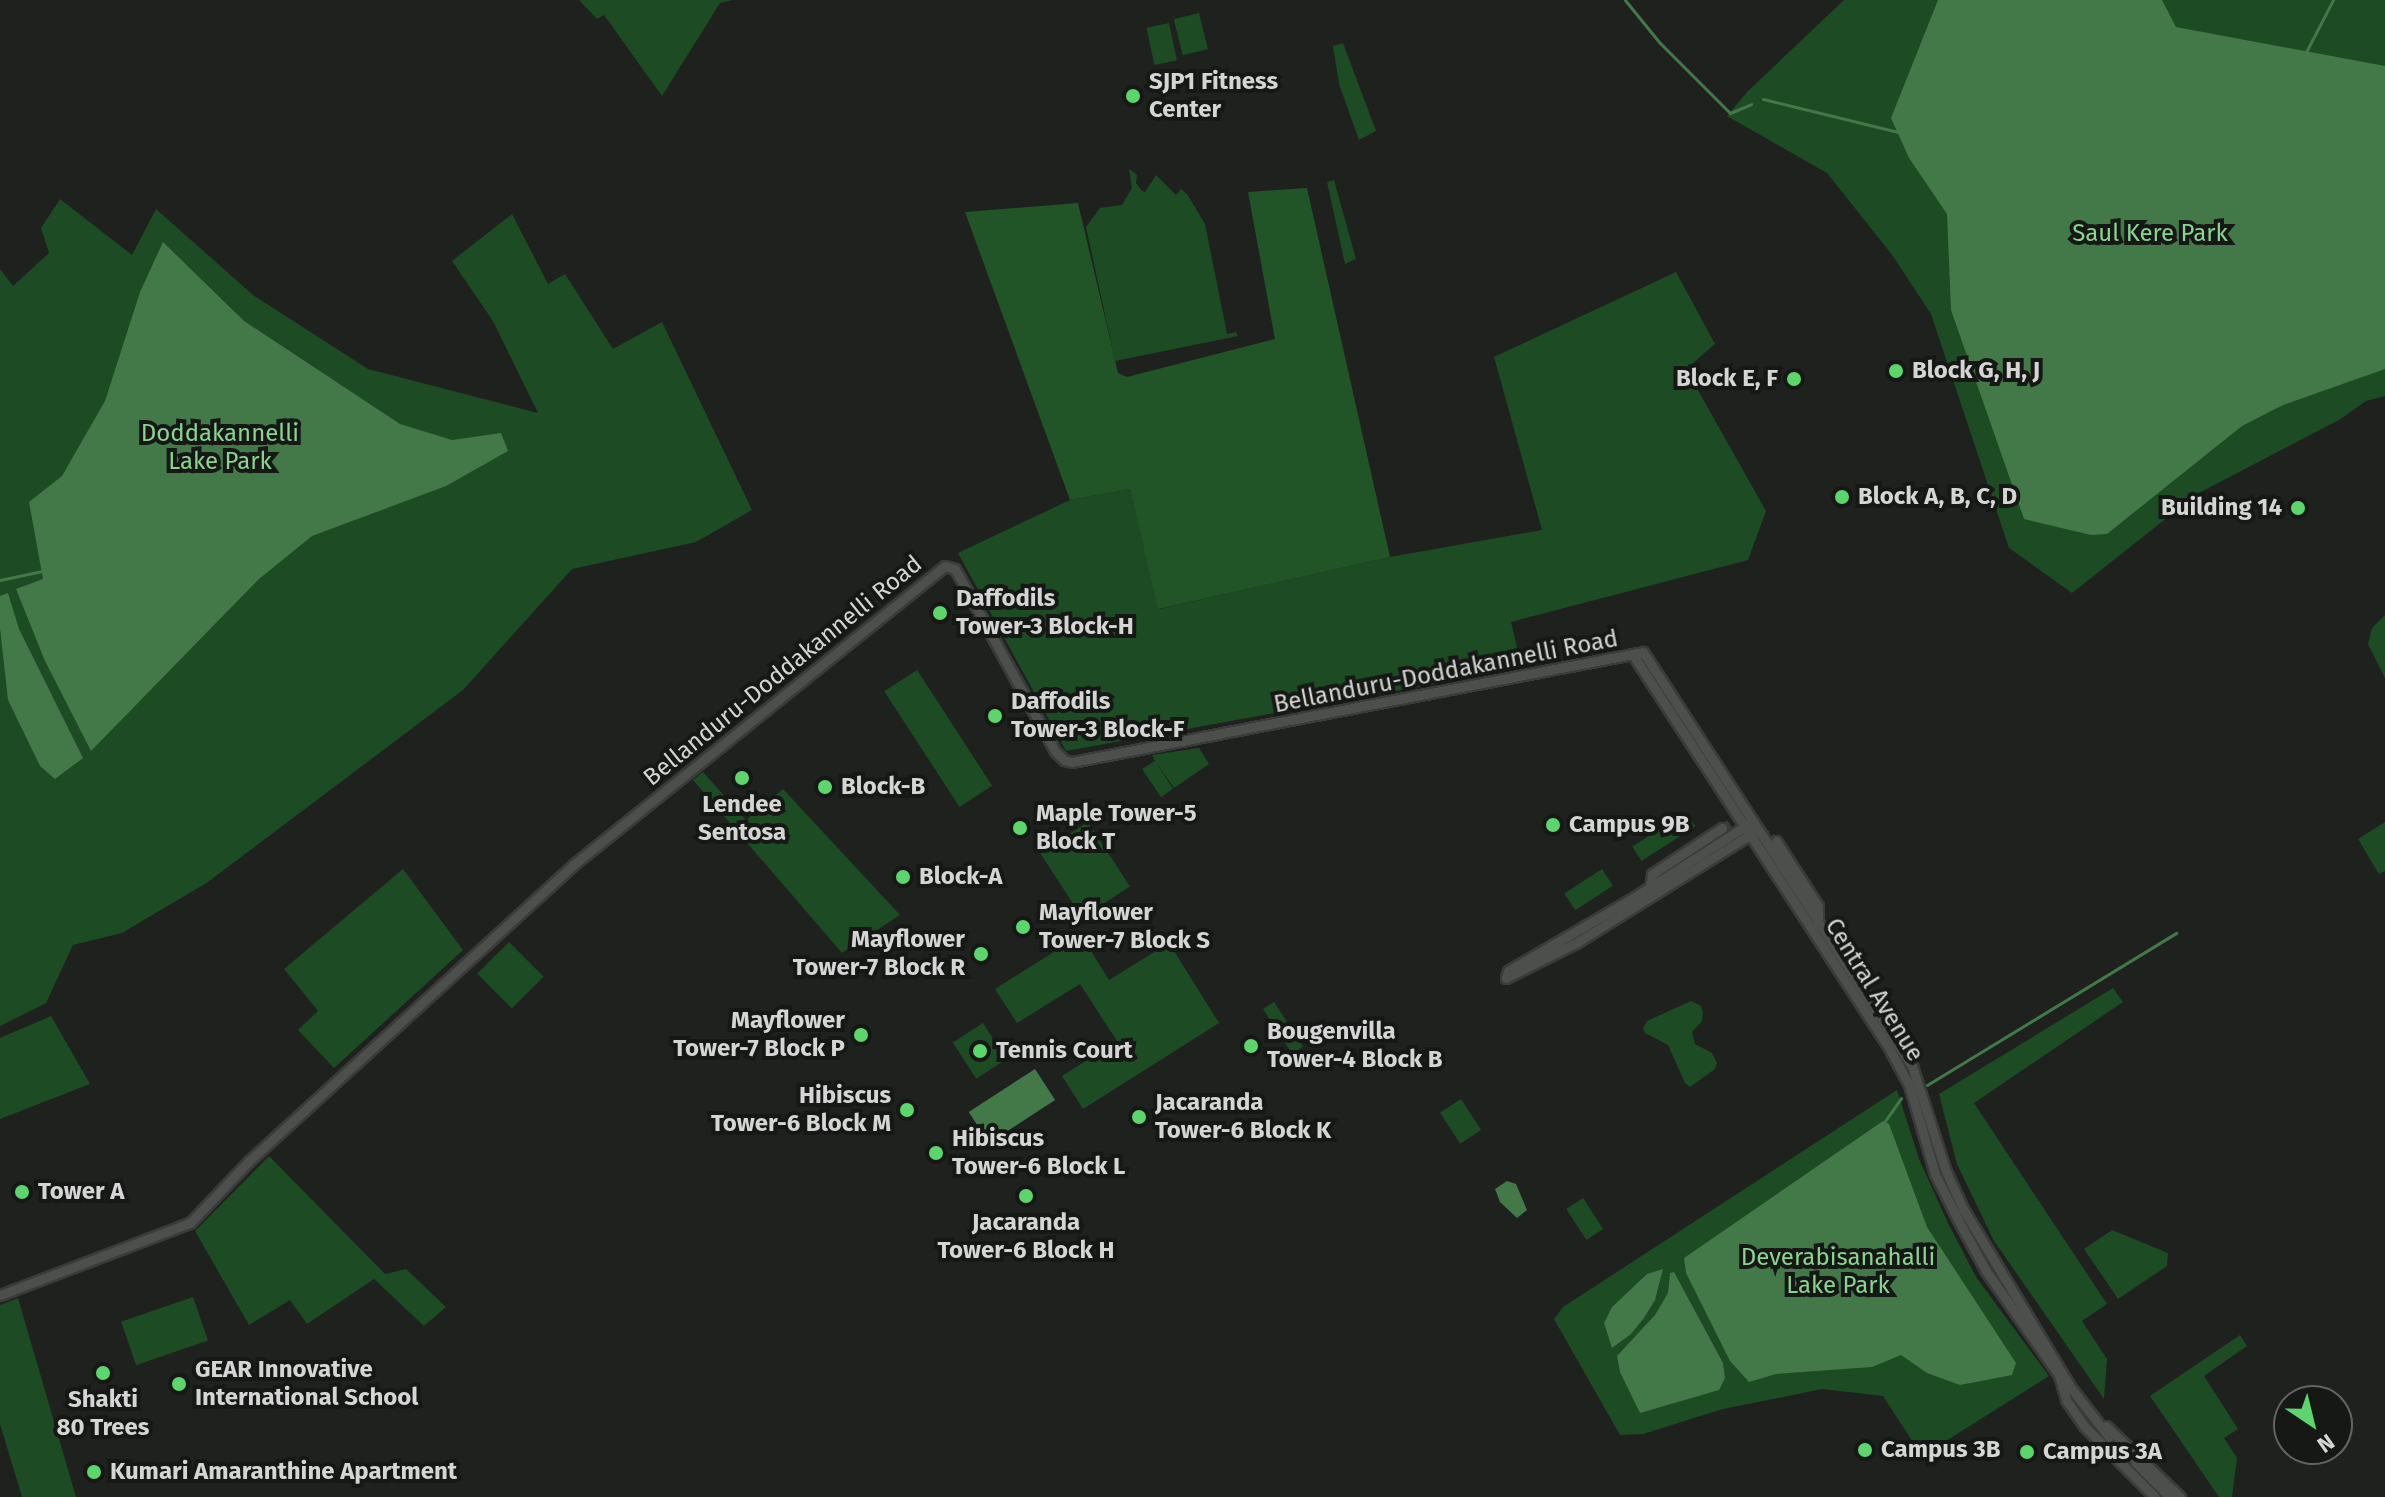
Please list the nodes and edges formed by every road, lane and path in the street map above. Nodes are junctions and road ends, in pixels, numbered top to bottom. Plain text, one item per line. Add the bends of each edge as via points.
1 (1638, 654) joint
2 (1752, 827) junction
3 (1722, 828) tunnel mouth
4 (1776, 841) tunnel mouth
5 (1650, 887) junction
6 (1641, 898) junction
7 (1818, 924) junction
8 (0, 1295) edge
9 (2062, 1374) junction
10 (2107, 1439) tunnel mouth
11 (2155, 1497) edge
12 (2163, 1497) edge
13 (2170, 1497) edge
14 (2180, 1497) edge

1 - 2 street, Central Avenue
1 - 8 street, Bellanduru-Doddakannelli Road via 1072,762 1055,751 955,569 939,568 573,865 259,1151 190,1223
2 - 5 street
2 - 6 street
2 - 7 street, Central Avenue
2 - 9 street, Central Avenue via 1903,1071 1935,1174 1986,1271
3 - 5 street via 1652,874
4 - 7 street via 1818,906
5 - 6 street
6 - 6 street via 1576,943 1506,978 1508,971
7 - 9 street, Central Avenue via 1912,1066 1963,1209
9 - 10 street, Central Avenue
9 - 11 street via 2066,1400 2084,1426
9 - 14 street
12 - 13 street via 2129,1460

